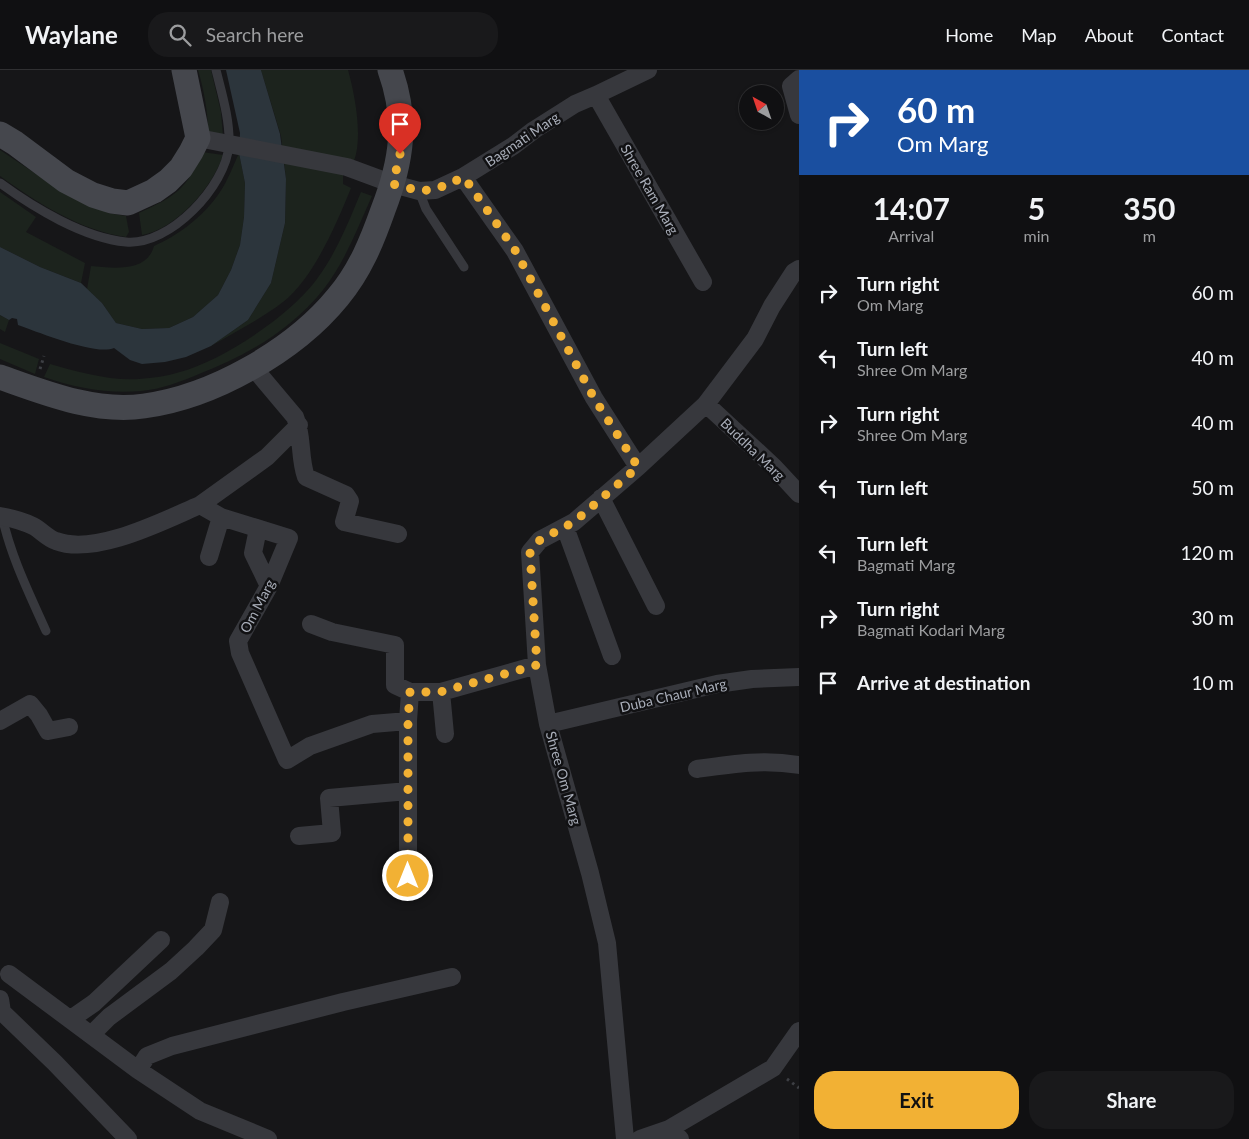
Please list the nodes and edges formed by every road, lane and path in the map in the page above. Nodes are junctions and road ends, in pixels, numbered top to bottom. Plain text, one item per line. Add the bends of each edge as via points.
1 (184, 70) edge
2 (216, 70) edge
3 (390, 70) edge
4 (648, 70) edge
5 (799, 79) edge
6 (596, 95) junction
7 (799, 115) edge
8 (0, 134) edge
9 (198, 138) junction
10 (235, 145) junction
11 (464, 177) junction
12 (0, 183) edge
13 (393, 184) junction
14 (419, 191) junction
15 (464, 267) dead end
16 (799, 270) edge
17 (703, 282) dead end
18 (253, 367) junction
19 (0, 377) edge
20 (706, 404) junction
21 (299, 425) junction
22 (638, 467) junction
23 (799, 494) edge
24 (601, 498) junction
25 (200, 505) junction
26 (1, 516) edge
27 (221, 517) junction
28 (565, 527) junction
29 (258, 529) junction
30 (398, 534) dead end
31 (209, 557) dead end
32 (269, 586) junction
33 (656, 606) dead end
34 (311, 624) dead end
35 (46, 631) dead end
36 (612, 656) dead end
37 (537, 665) junction
38 (799, 677) edge
39 (410, 692) junction
40 (440, 692) junction
41 (0, 721) edge
42 (408, 721) junction
43 (548, 724) junction
44 (69, 727) dead end
45 (445, 734) dead end
46 (799, 765) edge
47 (697, 769) dead end
48 (408, 791) junction
49 (299, 836) dead end
50 (408, 876) dead end
51 (220, 902) dead end
52 (161, 940) dead end
53 (4, 972) edge
54 (452, 977) dead end
55 (0, 990) edge
56 (0, 999) edge
57 (71, 1019) junction
58 (799, 1031) edge
59 (91, 1035) junction
60 (138, 1070) junction
61 (674, 1134) edge
62 (128, 1139) edge
63 (268, 1139) edge
64 (625, 1139) edge
65 (640, 1139) edge

1 - 9 main road
2 - 10 lane
3 - 13 main road via 402,126
4 - 6 street, Bagmati Marg
5 - 7 street via 791,86
6 - 11 street, Bagmati Marg via 575,104
6 - 17 street, Shree Ram Marg
8 - 9 main road via 93,196 128,202 168,181
9 - 10 street, Bagmati Marg
10 - 12 lane via 212,190 174,225 142,241 115,240 58,220
10 - 13 street, Bagmati Marg via 347,167
11 - 14 street, Bagmati Marg via 435,190
11 - 22 street via 515,250 594,398
13 - 14 street, Bagmati Marg
13 - 18 main road via 368,250 339,297 312,324
14 - 15 lane via 426,209
16 - 20 street, Shree Om Marg via 794,272 772,306 755,339
18 - 19 main road via 196,394 142,406 110,407 82,403
18 - 21 street via 296,417
20 - 22 street, Shree Om Marg
20 - 23 street, Buddha Marg
21 - 25 street via 267,457
21 - 30 street via 306,477 346,495 350,501 344,522
22 - 24 street, Shree Om Marg
24 - 28 street, Shree Om Marg
24 - 33 street
25 - 26 street via 124,536 70,545 54,541 34,526
25 - 27 street, Om Marg
26 - 35 lane via 24,584
27 - 29 street, Om Marg
27 - 31 street
28 - 36 street
28 - 37 street, Shree Om Marg via 540,540 530,552
29 - 32 street via 253,553
29 - 32 street, Om Marg via 289,538
32 - 42 street, Om Marg via 238,642 287,760 310,746 372,724
34 - 39 street via 332,632 395,645 395,685
37 - 40 street
37 - 43 street, Shree Om Marg
38 - 43 street, Duba Chaur Marg via 717,684
39 - 40 street
39 - 42 street
40 - 45 street
41 - 44 street via 30,704 48,731
42 - 48 street
43 - 64 street, Shree Om Marg via 607,943
46 - 47 street via 749,761
48 - 49 street via 329,798 332,833
48 - 50 street
51 - 59 street via 213,930 196,948
52 - 57 street via 94,1004
53 - 55 street
53 - 57 street
54 - 60 street via 172,1046 147,1056
56 - 62 street via 2,1012
57 - 59 street
58 - 61 street via 773,1068
59 - 60 street
60 - 63 street via 200,1110
61 - 65 street

